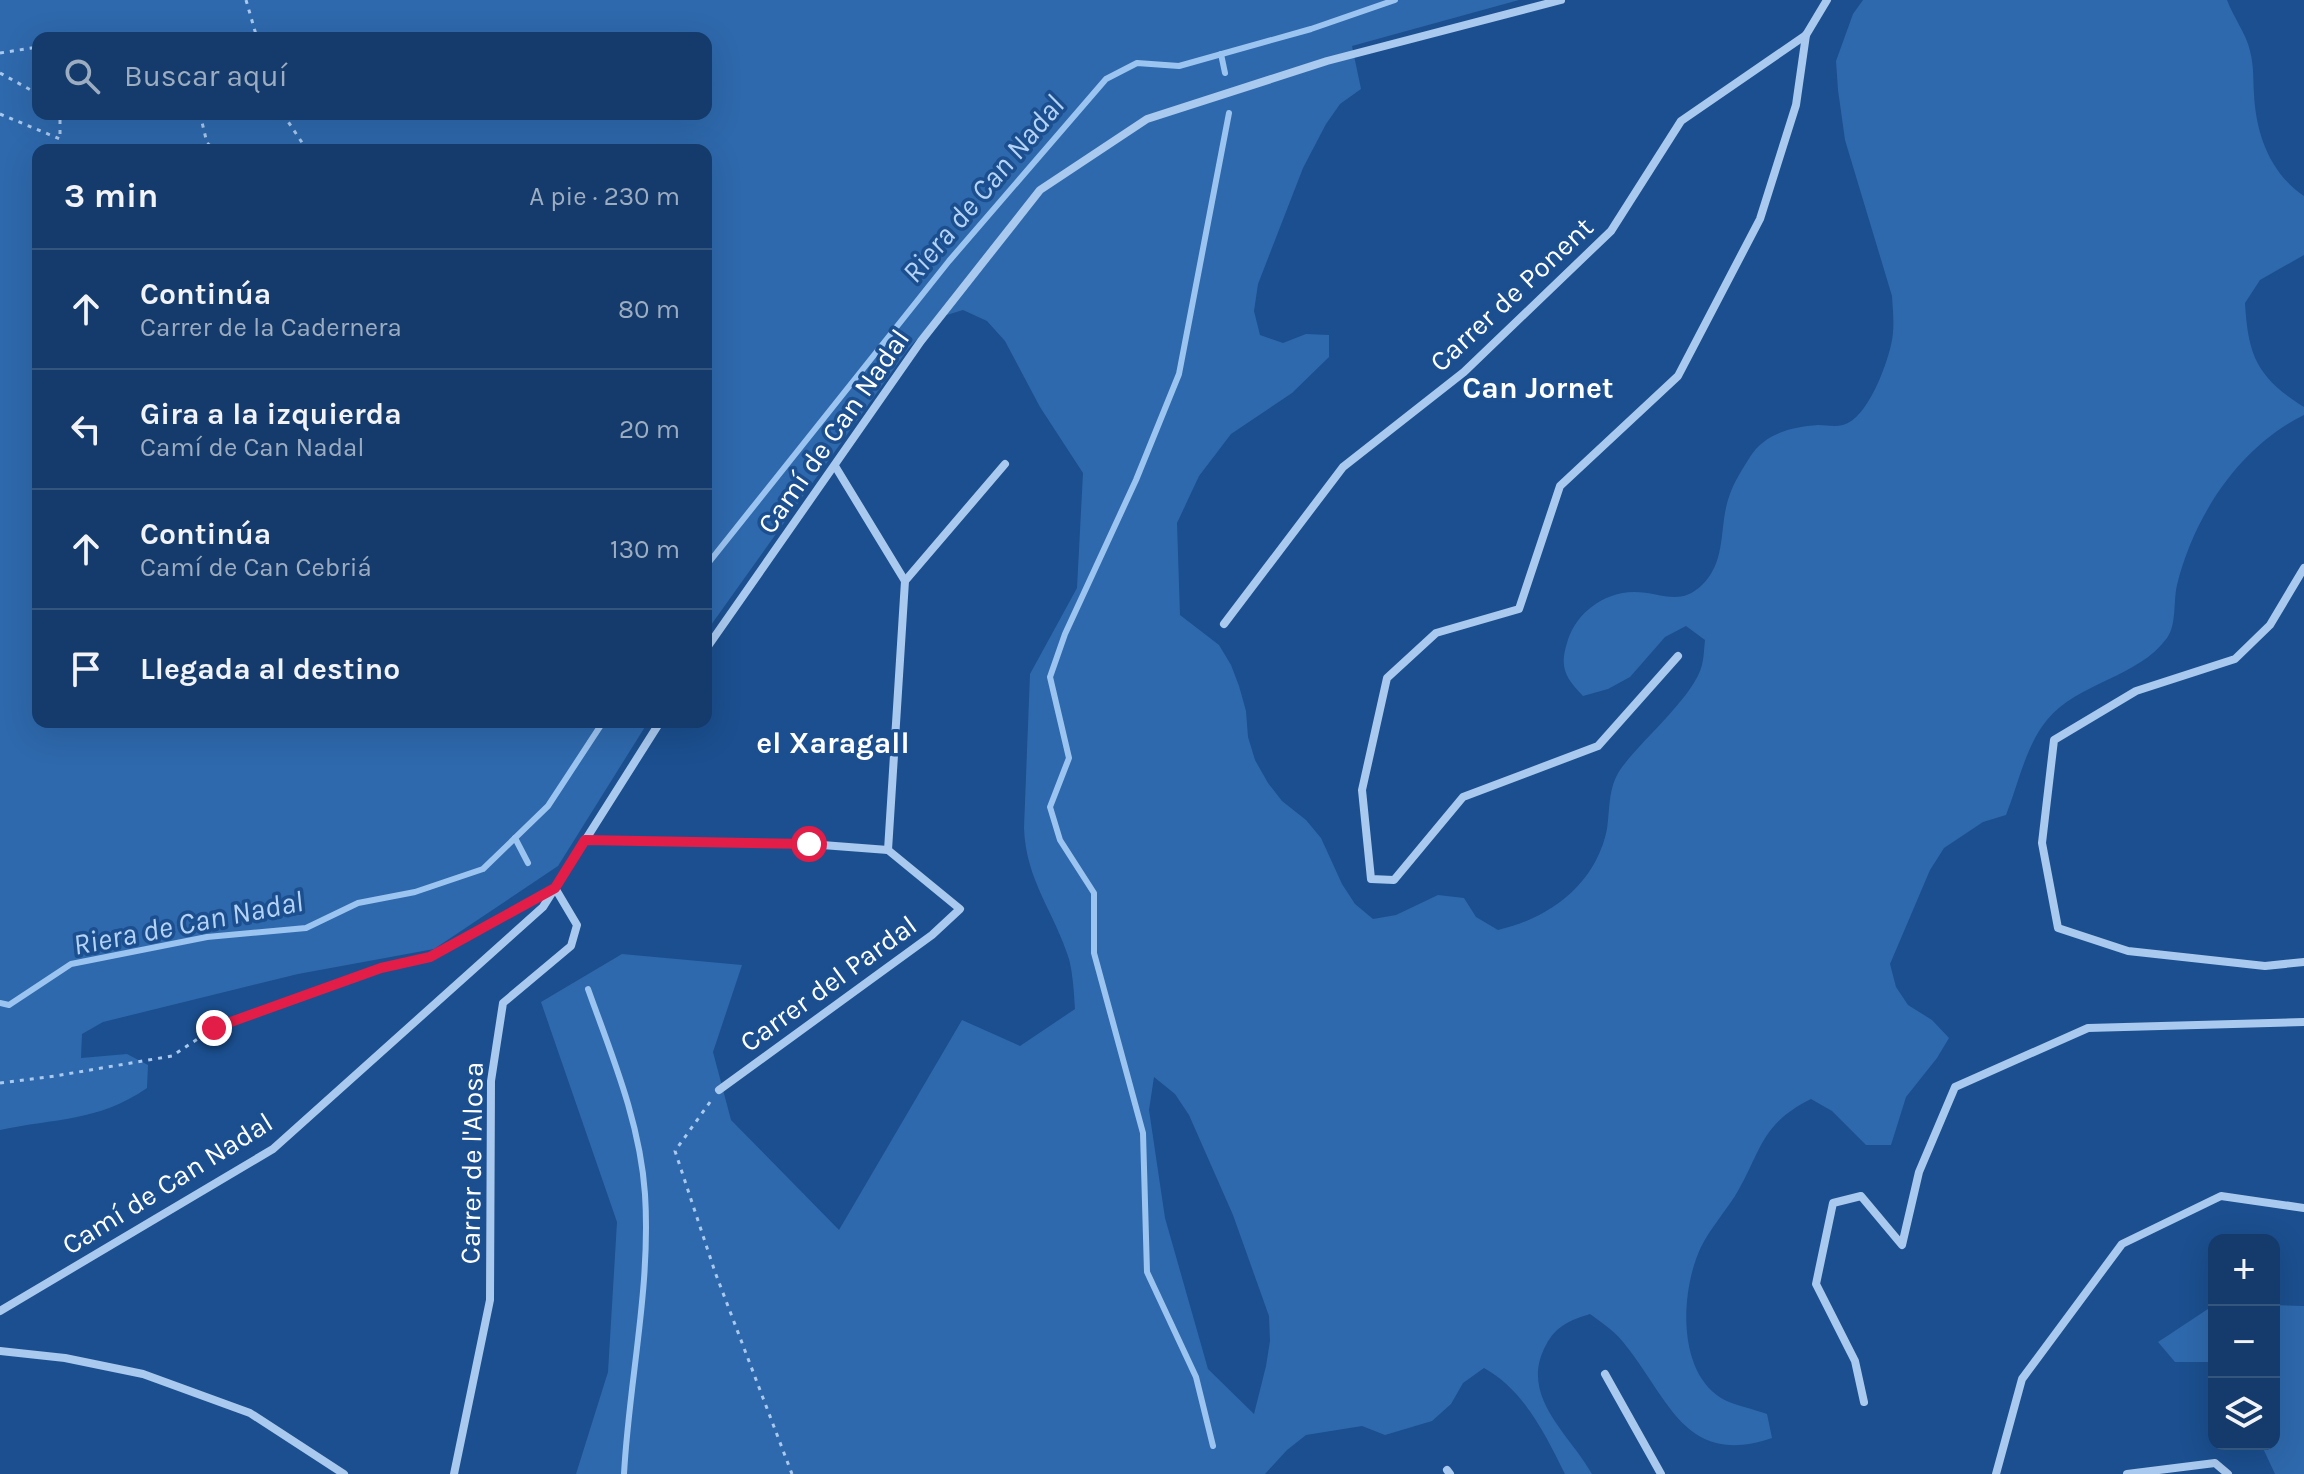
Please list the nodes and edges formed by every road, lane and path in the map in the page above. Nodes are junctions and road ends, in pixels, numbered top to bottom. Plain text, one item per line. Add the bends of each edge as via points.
1 (246, 0) edge
2 (1561, 0) edge
3 (1827, 0) edge
4 (255, 32) edge
5 (1806, 35) junction
6 (32, 48) edge
7 (0, 53) edge
8 (0, 73) edge
9 (32, 91) edge
10 (0, 114) edge
11 (60, 120) edge
12 (201, 120) edge
13 (287, 120) edge
14 (208, 144) edge
15 (303, 144) edge
16 (1005, 464) dead end
17 (835, 466) junction
18 (2304, 568) edge
19 (905, 581) junction
20 (1224, 624) dead end
21 (712, 640) edge
22 (1678, 656) dead end
23 (656, 728) edge
24 (585, 840) junction
25 (888, 850) junction
26 (555, 888) junction
27 (519, 908) dead end
28 (2304, 962) edge
29 (2304, 1022) edge
30 (0, 1083) edge
31 (719, 1090) joint
32 (2304, 1208) edge
33 (0, 1311) edge
34 (0, 1351) edge
35 (1605, 1374) dead end
36 (1864, 1402) dead end
37 (344, 1474) edge
38 (454, 1474) edge
39 (792, 1474) edge
40 (1661, 1474) edge
41 (1996, 1474) edge
42 (2127, 1474) edge
43 (2228, 1474) edge

1 - 4 path
2 - 17 street, Camí de Can Nadal via 1327,61 1147,119 1040,190 921,341
3 - 5 street, Carrer de Ponent
5 - 20 street, Carrer de Ponent via 1681,121 1611,231 1464,372 1343,467
5 - 22 street via 1796,105 1760,219 1678,376 1560,486 1519,609 1436,633 1387,678 1362,790 1371,879 1394,880 1463,797 1598,746
6 - 7 path
8 - 9 path
10 - 11 path via 60,139
12 - 14 path
13 - 15 path
16 - 19 street
17 - 19 street
17 - 21 street, Camí de Can Nadal
18 - 28 street via 2270,625 2235,659 2136,691 2054,740 2042,843 2058,928 2128,951 2265,966
19 - 25 street
23 - 24 street, Camí de Can Nadal
24 - 25 street
24 - 26 street, Camí de Can Nadal
25 - 31 street, Carrer del Pardal via 960,909
26 - 33 street, Camí de Can Nadal via 543,907 273,1149
26 - 38 street, Carrer de l'Alosa via 577,925 571,946 503,1003 491,1081 490,1300
27 - 30 path via 430,957 368,973 214,1028 172,1056
29 - 36 street via 2088,1028 1955,1087 1919,1172 1902,1245 1861,1196 1833,1203 1816,1284 1855,1361
31 - 39 path via 675,1151
32 - 41 street via 2221,1196 2122,1244 2022,1379
34 - 37 street via 143,1374 250,1413
35 - 40 street
42 - 43 street via 2215,1463

